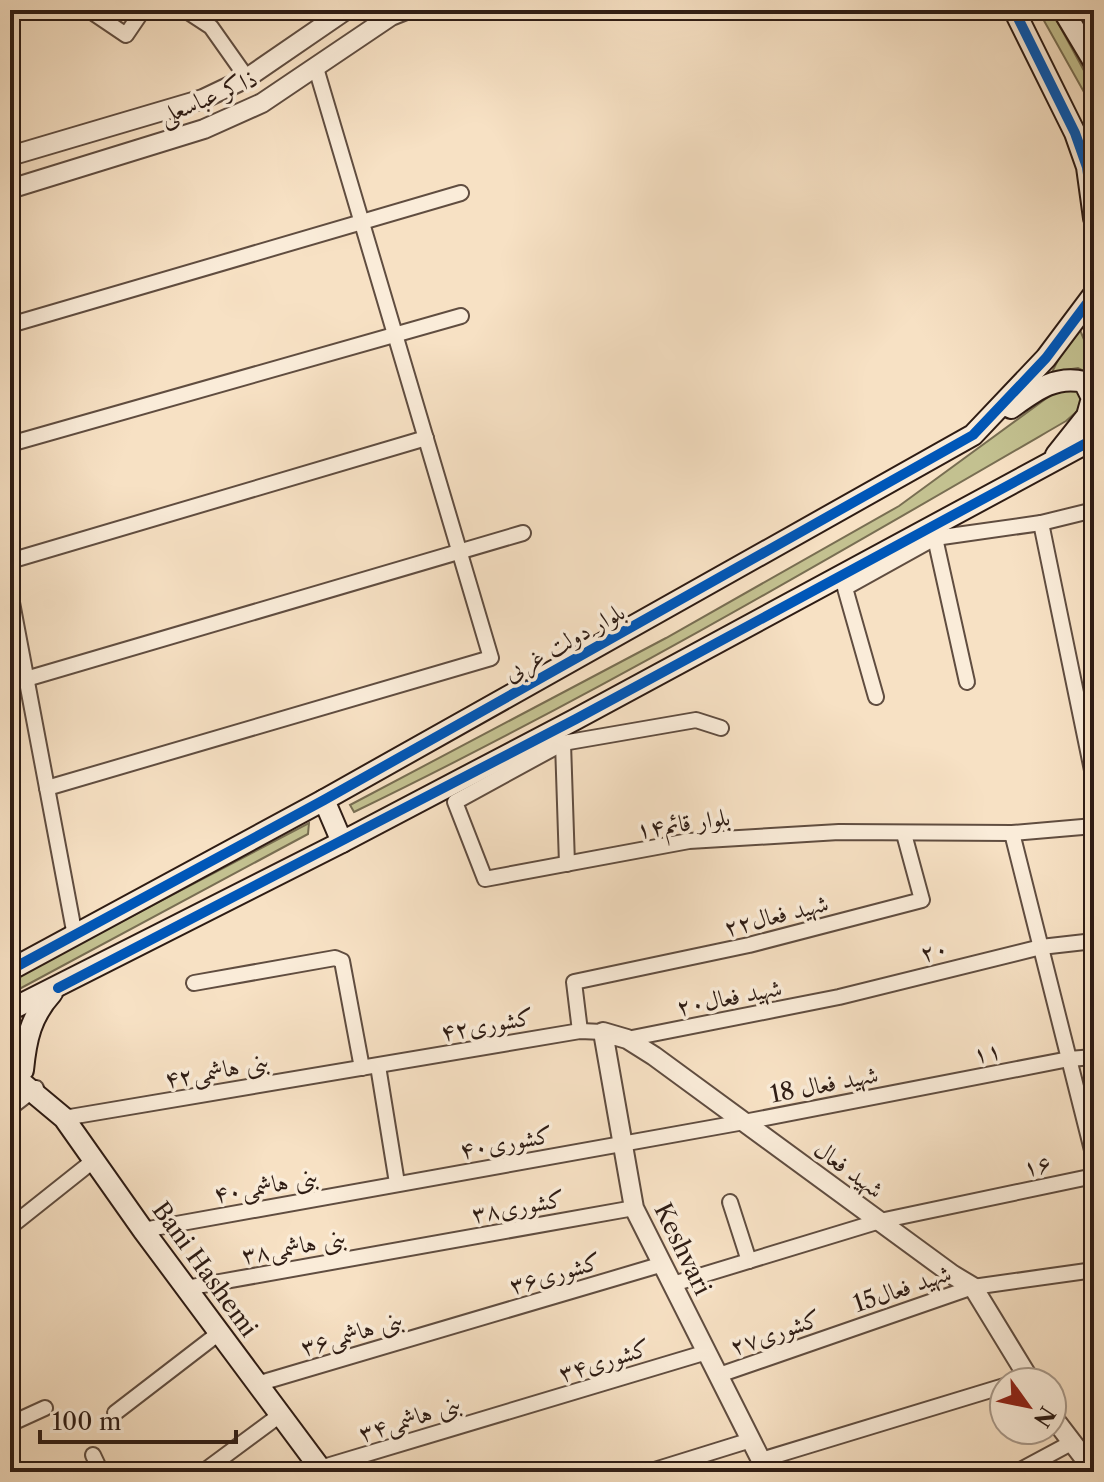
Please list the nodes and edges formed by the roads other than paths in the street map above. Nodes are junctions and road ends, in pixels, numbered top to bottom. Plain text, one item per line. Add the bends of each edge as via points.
1 (89, 10) edge
2 (143, 10) edge
3 (185, 10) edge
4 (346, 10) edge
5 (406, 10) edge
6 (1014, 10) edge
7 (1063, 10) edge
8 (1094, 62) edge
9 (316, 68) junction
10 (247, 78) junction
11 (1085, 137) edge
12 (63, 141) junction
13 (10, 156) edge
14 (72, 171) junction
15 (10, 189) edge
16 (461, 193) dead end
17 (1094, 218) edge
18 (362, 222) junction
19 (1094, 294) edge
20 (461, 316) dead end
21 (10, 325) edge
22 (396, 335) junction
23 (973, 435) junction
24 (426, 438) junction
25 (1094, 439) edge
26 (10, 444) edge
27 (1048, 464) junction
28 (1094, 510) edge
29 (1041, 523) junction
30 (523, 533) dead end
31 (935, 538) junction
32 (460, 551) junction
33 (10, 561) edge
34 (10, 592) edge
35 (12, 619) edge
36 (26, 679) junction
37 (967, 682) dead end
38 (876, 697) dead end
39 (721, 728) dead end
40 (563, 743) junction
41 (47, 788) junction
42 (324, 800) junction
43 (1094, 813) edge
44 (1094, 826) edge
45 (1012, 833) junction
46 (904, 834) junction
47 (342, 842) junction
48 (567, 864) junction
49 (75, 936) junction
50 (1094, 941) edge
51 (1041, 947) junction
52 (10, 970) edge
53 (194, 983) dead end
54 (58, 988) junction
55 (839, 997) joint
56 (10, 1010) edge
57 (580, 1031) junction
58 (603, 1032) junction
59 (627, 1039) junction
60 (1094, 1057) edge
61 (1069, 1059) junction
62 (14, 1065) edge
63 (378, 1066) junction
64 (362, 1068) junction
65 (913, 1089) joint
66 (37, 1092) junction
67 (10, 1108) edge
68 (64, 1118) junction
69 (744, 1122) junction
70 (683, 1133) joint
71 (623, 1144) junction
72 (1094, 1158) edge
73 (93, 1161) junction
74 (1094, 1176) edge
75 (397, 1183) junction
76 (730, 1202) dead end
77 (634, 1208) junction
78 (880, 1221) junction
79 (10, 1227) edge
80 (143, 1230) junction
81 (410, 1248) joint
82 (749, 1261) junction
83 (663, 1264) junction
84 (1094, 1270) edge
85 (673, 1284) junction
86 (973, 1287) junction
87 (186, 1288) junction
88 (460, 1324) joint
89 (846, 1330) joint
90 (219, 1333) junction
91 (707, 1352) junction
92 (1018, 1366) edge
93 (719, 1375) junction
94 (257, 1384) junction
95 (988, 1391) edge
96 (45, 1408) dead end
97 (514, 1410) joint
98 (115, 1413) dead end
99 (280, 1415) junction
100 (10, 1424) edge
101 (1068, 1434) edge
102 (751, 1440) junction
103 (1082, 1449) edge
104 (93, 1455) dead end
105 (764, 1466) edge
106 (321, 1470) edge
107 (1094, 1471) edge
108 (101, 1472) edge
109 (203, 1472) edge
110 (648, 1472) edge
111 (1017, 1472) edge

1 - 2 street via 126,35
3 - 10 street via 211,27
4 - 10 street, ذاکر عباسعلی
5 - 9 street, ذاکر عباسعلی
6 - 11 main road
7 - 8 main road
9 - 14 street, ذاکر عباسعلی via 262,103 204,129
9 - 18 street
10 - 12 street, ذاکر عباسعلی via 203,99
11 - 17 main road
12 - 13 street, ذاکر عباسعلی
12 - 14 street
14 - 15 street, ذاکر عباسعلی
16 - 18 street
18 - 21 street
18 - 22 street
19 - 23 main road, بلوار دولت غربی via 1046,358
20 - 22 street
22 - 24 street
22 - 26 street
23 - 27 main road via 1034,392 1066,378 1084,382 1092,398 1087,416
23 - 42 main road, بلوار دولت غربی
24 - 32 street
24 - 33 street
25 - 27 main road
27 - 47 main road
28 - 29 street
29 - 31 street
29 - 43 street via 1094,780
30 - 32 street
31 - 37 street
31 - 38 street via 845,588
32 - 36 street
32 - 41 street via 491,658
34 - 35 street
35 - 36 street
36 - 41 street
39 - 40 street via 696,720
40 - 48 street
40 - 48 street, بلوار قائم۱۴ via 455,802 485,879
41 - 49 street
42 - 47 main road
42 - 49 main road, بلوار دولت غربی
44 - 45 street, بلوار قائم۱۴
45 - 46 street, بلوار قائم۱۴
45 - 51 street
46 - 48 street, بلوار قائم۱۴ via 774,834 689,841
46 - 57 street, شهید فعال۲۲ via 922,900 749,945 574,982
47 - 54 main road
49 - 52 main road, بلوار دولت غربی
50 - 51 street, ۲۰
51 - 55 street, ۲۰
51 - 61 street
53 - 64 street via 342,961
54 - 56 main road
54 - 62 main road via 32,1021
55 - 59 street, شهید فعال۲۰
57 - 58 street, کشوری۴۲
57 - 63 street, کشوری۴۲
58 - 59 street, شهید فعال
58 - 71 street, Keshvari
59 - 69 street, شهید فعال
60 - 61 street, ۱۱
61 - 65 street, ۱۱
61 - 72 street
62 - 66 main road, Bani Hashemi
63 - 64 street, بنی هاشمی۴۲
63 - 75 street
64 - 68 street, بنی هاشمی۴۲
65 - 69 street, 18 شهید فعال
66 - 67 street
66 - 68 main road, Bani Hashemi
68 - 73 main road, Bani Hashemi
69 - 70 street, 18 شهید فعال
69 - 78 street, شهید فعال
70 - 71 street, کشوری۴۰
71 - 75 street, کشوری۴۰
71 - 77 street, Keshvari
73 - 79 street
73 - 80 main road, Bani Hashemi
74 - 78 street, ۱۶
75 - 80 street, بنی هاشمی۴۰
76 - 82 street
77 - 81 street, کشوری۳۸
77 - 83 street, Keshvari
78 - 82 street, ۱۶
78 - 86 street, شهید فعال
80 - 87 main road, Bani Hashemi
81 - 87 street, بنی هاشمی۳۸
82 - 85 street, ۱۶
83 - 85 street, Keshvari
83 - 88 street, کشوری۳۶
84 - 86 street, 15شهید فعال
85 - 91 street, Keshvari
86 - 89 street, 15شهید فعال
86 - 92 street, شهید فعال
87 - 90 main road, Bani Hashemi
88 - 94 street, بنی هاشمی۳۶
89 - 93 street, کشوری۲۷
90 - 94 main road, Bani Hashemi
90 - 98 street
91 - 93 street, Keshvari
91 - 97 street, کشوری۳۴
93 - 102 street, Keshvari
94 - 99 main road, Bani Hashemi
95 - 105 street
96 - 100 street
97 - 106 street, بنی هاشمی۳۴
99 - 106 main road, Bani Hashemi
99 - 109 street
101 - 103 street
102 - 105 street, Keshvari
102 - 110 street
103 - 107 street
103 - 111 street
104 - 108 street

